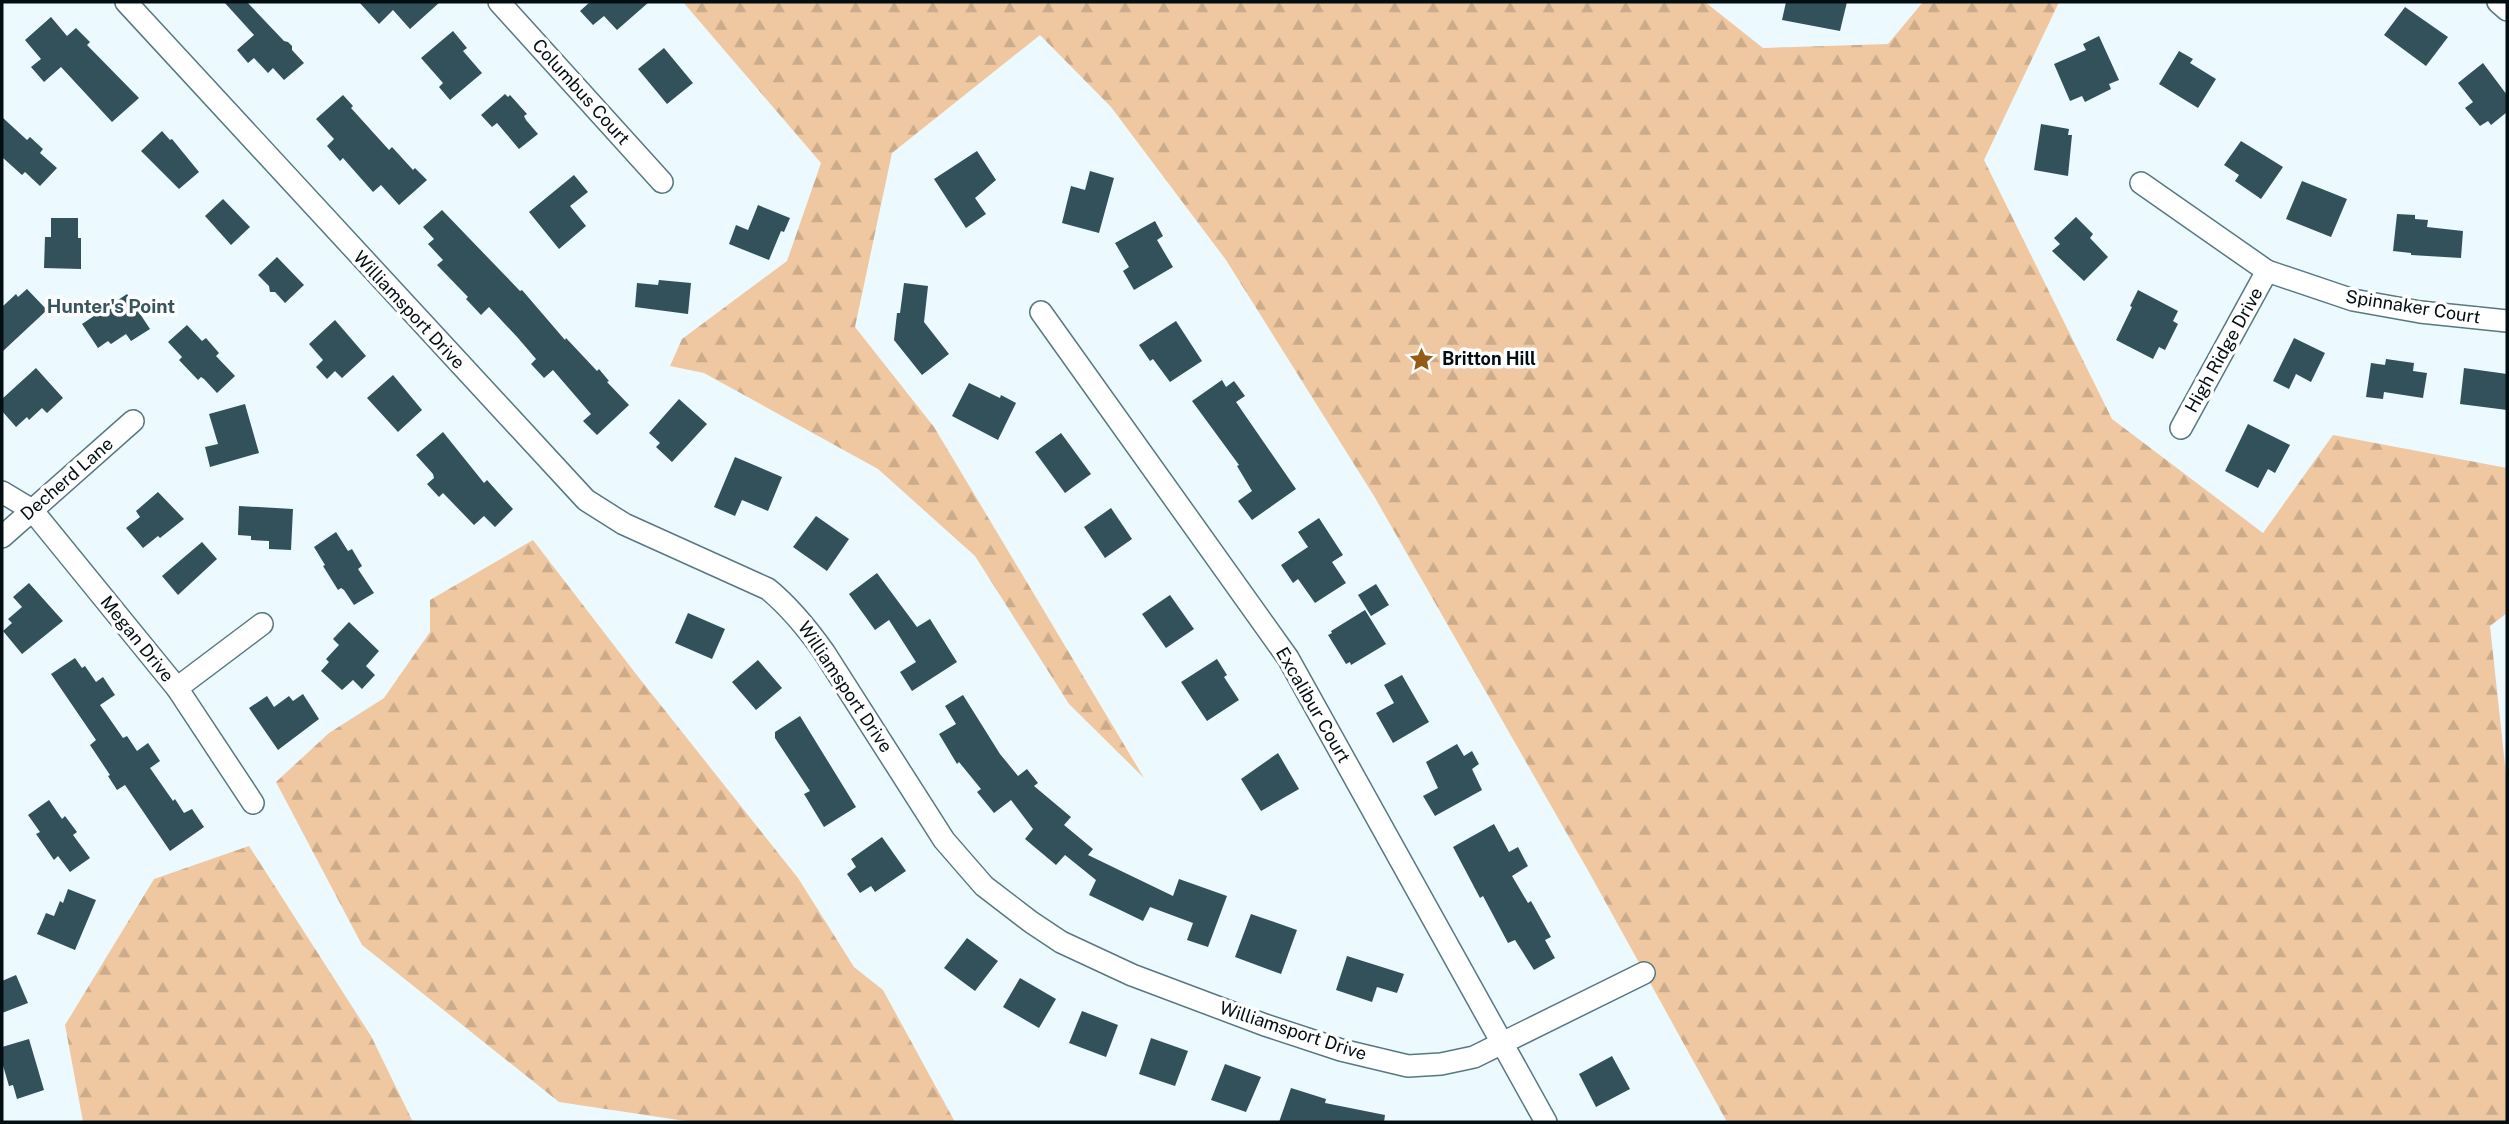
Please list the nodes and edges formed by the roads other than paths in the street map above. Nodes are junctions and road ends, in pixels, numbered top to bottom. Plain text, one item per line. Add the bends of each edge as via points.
1 (126, 2) edge
2 (499, 2) edge
3 (2498, 2) edge
4 (2507, 10) edge
5 (662, 182) dead end
6 (2141, 183) dead end
7 (2267, 271) junction
8 (1041, 312) dead end
9 (2507, 321) edge
10 (133, 421) dead end
11 (2181, 428) dead end
12 (2, 492) edge
13 (32, 510) junction
14 (2, 537) edge
15 (262, 624) dead end
16 (177, 688) junction
17 (253, 803) dead end
18 (1644, 973) dead end
19 (1503, 1044) junction
20 (1546, 1122) edge

1 - 19 street, Williamsport Drive via 586,499 624,524 768,589 788,606 824,652 944,840 984,886 1031,922 1061,942 1132,975 1340,1050 1408,1066 1474,1057
2 - 5 street, Columbus Court
3 - 4 street
6 - 7 street, Spinnaker Court
7 - 9 street, Spinnaker Court via 2353,300
7 - 11 street, High Ridge Drive
8 - 19 street, Excalibur Court via 1288,658
10 - 13 street, Decherd Lane
12 - 13 street, Megan Drive
13 - 14 street, Decherd Lane
13 - 16 street, Megan Drive
15 - 16 street
16 - 17 street, Megan Drive
18 - 19 street, Williamsport Drive
19 - 20 street, Excalibur Court

